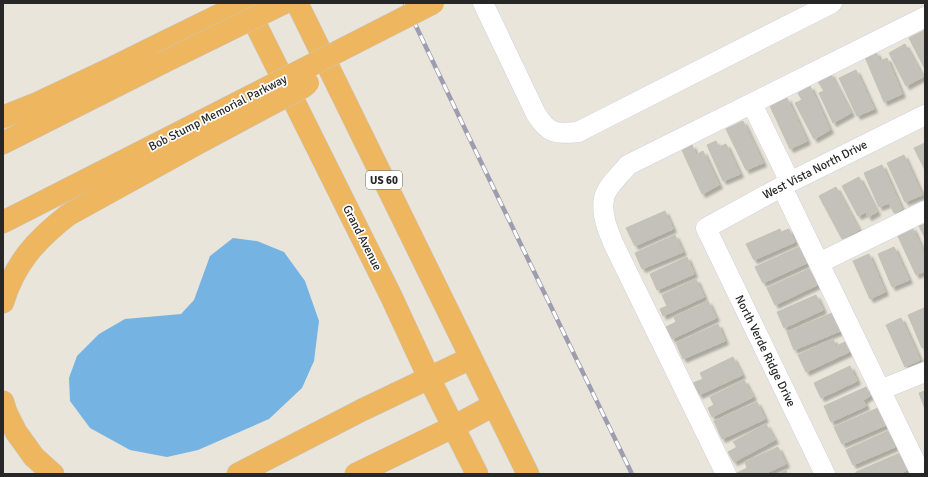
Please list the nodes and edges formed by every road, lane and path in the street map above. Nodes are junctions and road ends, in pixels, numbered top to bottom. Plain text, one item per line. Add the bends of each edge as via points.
1 (244, 3) edge
2 (284, 3) edge
3 (297, 3) edge
4 (434, 3) edge
5 (483, 3) edge
6 (832, 3) edge
7 (925, 17) edge
8 (158, 55) junction
9 (752, 104) junction
10 (925, 115) edge
11 (3, 117) edge
12 (198, 133) junction
13 (3, 143) edge
14 (786, 184) junction
15 (925, 211) edge
16 (3, 222) edge
17 (706, 228) joint
18 (819, 263) junction
19 (3, 302) edge
20 (471, 358) junction
21 (925, 372) edge
22 (429, 378) junction
23 (880, 390) junction
24 (3, 402) edge
25 (494, 405) junction
26 (453, 427) junction
27 (53, 474) edge
28 (238, 474) edge
29 (356, 474) edge
30 (477, 474) edge
31 (528, 474) edge
32 (726, 474) edge
33 (825, 474) edge
34 (921, 474) edge

1 - 8 highway
1 - 22 highway, Grand Avenue via 391,296
2 - 8 highway, bridge
3 - 20 highway, US 60
4 - 12 highway, Bob Stump Memorial Parkway, bridge
5 - 6 street via 536,114 549,130 565,133 578,132
7 - 9 street
8 - 11 highway via 112,68
8 - 13 highway
9 - 14 street
9 - 32 street via 628,166 611,185 604,198 604,213 614,245
10 - 14 street, West Vista North Drive
12 - 16 highway, Bob Stump Memorial Parkway
12 - 19 highway via 53,226 27,253
14 - 17 street, West Vista North Drive
14 - 18 street
15 - 18 street
17 - 33 street, North Verde Ridge Drive
18 - 23 street
20 - 22 highway
20 - 25 highway, US 60
21 - 23 street
22 - 26 highway, Grand Avenue
22 - 28 highway
23 - 34 street
24 - 27 highway via 16,432 34,457
25 - 26 highway
25 - 31 highway, US 60
26 - 29 highway
26 - 30 highway, Grand Avenue

